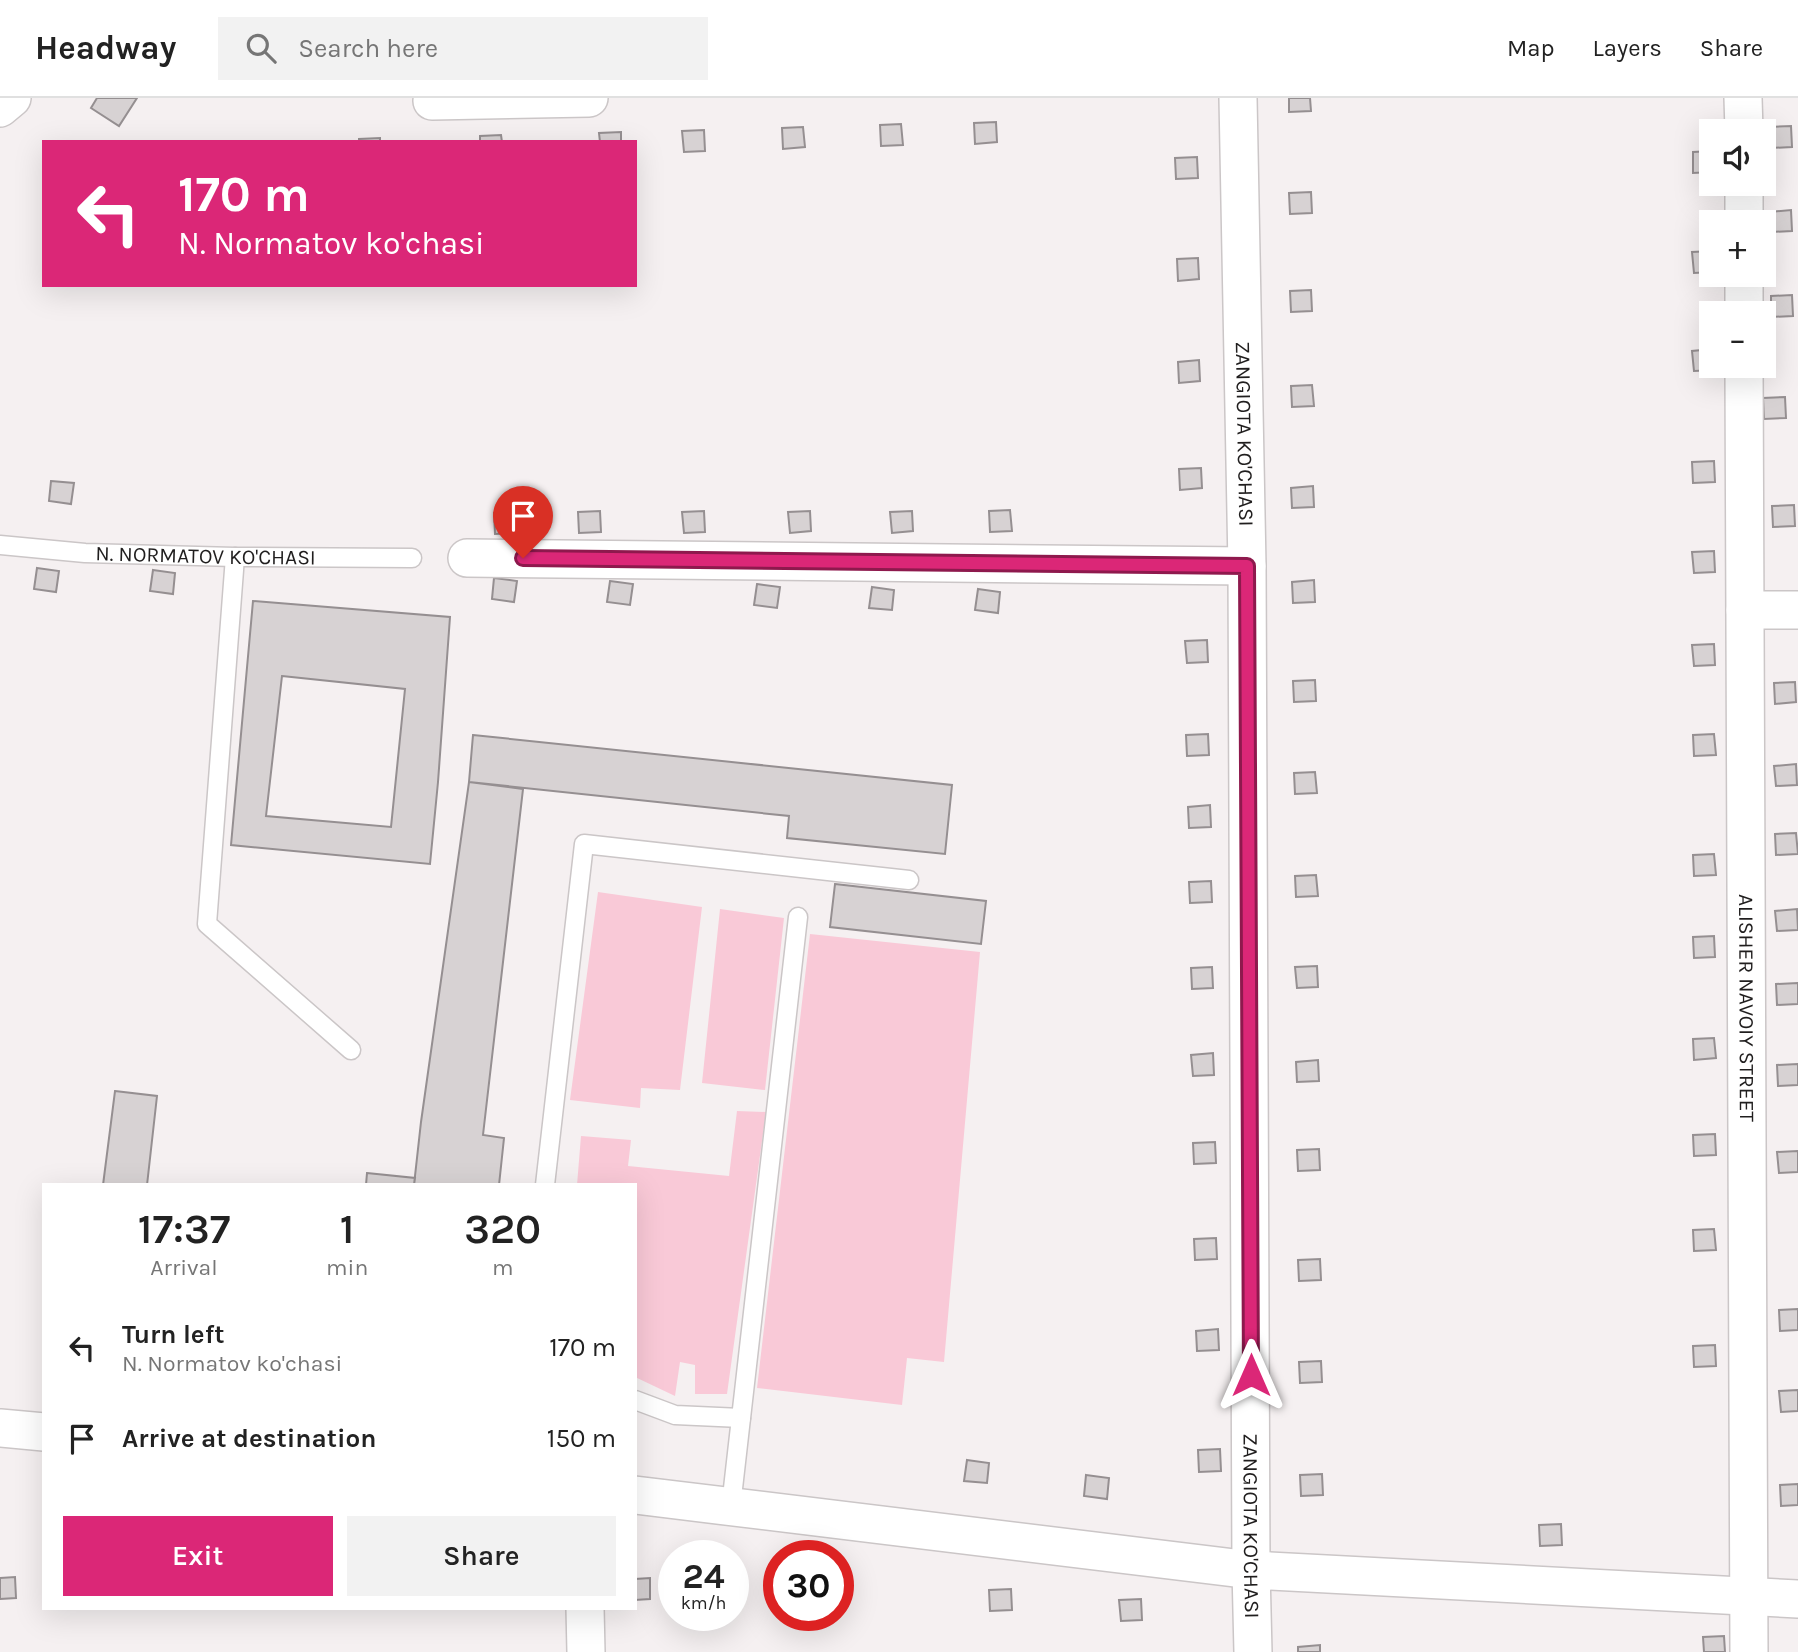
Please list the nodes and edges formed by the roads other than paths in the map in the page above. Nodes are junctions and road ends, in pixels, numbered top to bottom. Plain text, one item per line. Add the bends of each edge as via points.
1 (12, 98) edge
2 (589, 98) edge
3 (1238, 98) edge
4 (1744, 98) edge
5 (432, 102) dead end
6 (0, 108) edge
7 (1744, 119) edge
8 (1744, 378) edge
9 (0, 545) edge
10 (235, 557) junction
11 (412, 558) dead end
12 (467, 558) dead end
13 (1247, 566) junction
14 (1745, 610) junction
15 (1798, 610) edge
16 (909, 880) dead end
17 (798, 917) dead end
18 (351, 1050) dead end
19 (545, 1183) edge
20 (637, 1401) edge
21 (741, 1418) junction
22 (0, 1427) edge
23 (42, 1432) edge
24 (637, 1495) edge
25 (731, 1506) junction
26 (1251, 1570) junction
27 (1748, 1597) junction
28 (1798, 1600) edge
29 (585, 1610) edge
30 (586, 1652) edge
31 (1253, 1652) edge
32 (1749, 1652) edge

1 - 6 street
2 - 5 street
3 - 13 street, ZANGIOTA KO'CHASI
4 - 7 street
8 - 14 street, ALISHER NAVOIY STREET
9 - 10 lane, N. NORMATOV KO'CHASI via 85,553
10 - 11 lane, N. NORMATOV KO'CHASI
10 - 18 lane via 207,924
12 - 13 street
13 - 26 street, ZANGIOTA KO'CHASI
14 - 15 street
14 - 27 street, ALISHER NAVOIY STREET
16 - 19 lane via 584,844
17 - 21 lane
20 - 21 lane via 675,1415
21 - 25 lane
22 - 23 street
24 - 25 street
25 - 26 street
26 - 27 street
26 - 31 street, ZANGIOTA KO'CHASI
27 - 28 street
27 - 32 street, ALISHER NAVOIY STREET
29 - 30 street

